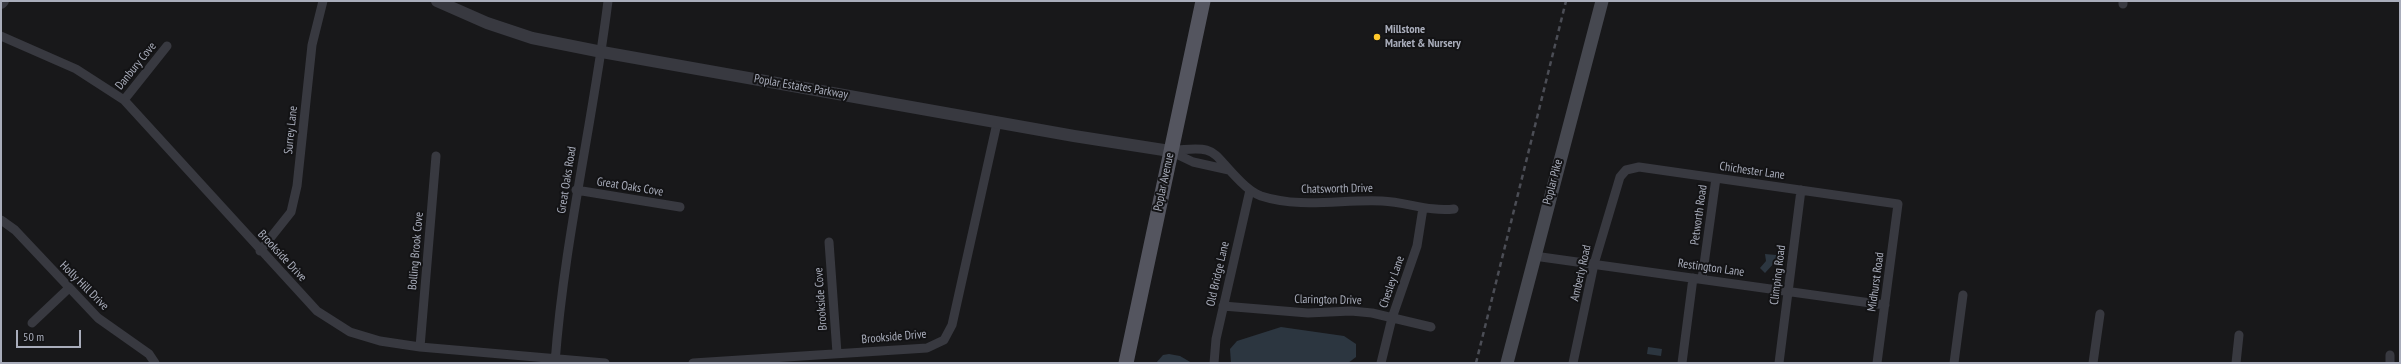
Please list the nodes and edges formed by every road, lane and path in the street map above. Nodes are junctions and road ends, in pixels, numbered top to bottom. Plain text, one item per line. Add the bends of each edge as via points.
1 (323, 1) edge
2 (437, 1) edge
3 (608, 1) edge
4 (1203, 1) edge
5 (1602, 1) edge
6 (1, 36) edge
7 (167, 46) dead end
8 (602, 52) junction
9 (124, 100) junction
10 (997, 122) junction
11 (1170, 151) junction
12 (436, 156) dead end
13 (1231, 172) junction
14 (1716, 178) junction
15 (576, 190) junction
16 (1250, 190) junction
17 (1616, 190) joint
18 (1801, 190) junction
19 (1898, 204) joint
20 (680, 207) dead end
21 (1423, 208) junction
22 (1454, 209) dead end
23 (1, 220) edge
24 (829, 242) dead end
25 (260, 251) junction
26 (1534, 256) junction
27 (1594, 264) junction
28 (1698, 278) junction
29 (69, 288) junction
30 (1788, 291) junction
31 (1963, 294) dead end
32 (1885, 305) junction
33 (1223, 306) junction
34 (2100, 314) dead end
35 (1392, 318) junction
36 (32, 323) dead end
37 (1431, 327) dead end
38 (2239, 335) dead end
39 (420, 348) junction
40 (837, 353) junction
41 (555, 362) edge
42 (155, 363) edge
43 (605, 363) edge
44 (693, 363) edge
45 (1126, 363) edge
46 (1214, 363) edge
47 (1381, 363) edge
48 (1507, 363) edge
49 (1573, 363) edge
50 (1682, 363) edge
51 (1779, 363) edge
52 (1877, 363) edge
53 (1954, 363) edge
54 (2093, 363) edge
55 (2236, 363) edge

1 - 25 street, Surrey Lane via 312,45 298,186 291,212
2 - 8 street, Poplar Estates Parkway via 487,23 532,38
3 - 8 street, Great Oaks Road
4 - 11 main road, Poplar Avenue
5 - 26 main road, Poplar Pike
6 - 9 street, Brookside Drive via 76,69
7 - 9 street, Danbury Cove
8 - 10 street, Poplar Estates Parkway
8 - 15 street, Great Oaks Road
9 - 25 street, Brookside Drive
10 - 11 street, Poplar Estates Parkway
10 - 40 street, Brookside Drive via 952,325 944,340 927,348
11 - 13 street via 1193,162
11 - 13 street, Chatsworth Drive via 1195,148 1208,150 1216,153
11 - 45 main road, Poplar Avenue
12 - 39 street, Bolling Brook Cove
13 - 16 street, Chatsworth Drive
14 - 17 street, Chichester Lane via 1632,167 1620,177
14 - 18 street, Chichester Lane
14 - 28 street, Petworth Road
15 - 20 street, Great Oaks Cove
15 - 41 street, Great Oaks Road
16 - 21 street, Chatsworth Drive via 1273,199 1318,204 1381,201
16 - 33 street, Old Bridge Lane
17 - 27 street, Amberly Road
18 - 19 street, Chichester Lane
18 - 30 street, Climping Road
19 - 32 street, Midhurst Road
21 - 22 street, Chatsworth Drive via 1440,211
21 - 35 street, Chesley Lane via 1417,246
23 - 29 street, Holly Hill Drive via 15,230
24 - 40 street, Brookside Cove
25 - 39 street, Brookside Drive via 317,311 350,332 380,341
26 - 27 street, Restington Lane
26 - 48 main road, Poplar Pike
27 - 28 street, Restington Lane
27 - 49 street, Amberly Road
28 - 30 street, Restington Lane
28 - 50 street, Petworth Road
29 - 36 street
29 - 42 street, Holly Hill Drive via 98,318 149,354
30 - 32 street, Restington Lane
30 - 51 street, Climping Road
31 - 53 street
32 - 52 street, Midhurst Road
33 - 35 street, Clarington Drive via 1308,313 1351,311
33 - 46 street, Old Bridge Lane
34 - 54 street
35 - 37 street, Clarington Drive
35 - 47 street, Chesley Lane
38 - 55 street
39 - 41 street, Brookside Drive
40 - 44 street, Brookside Drive
41 - 43 street, Brookside Drive

